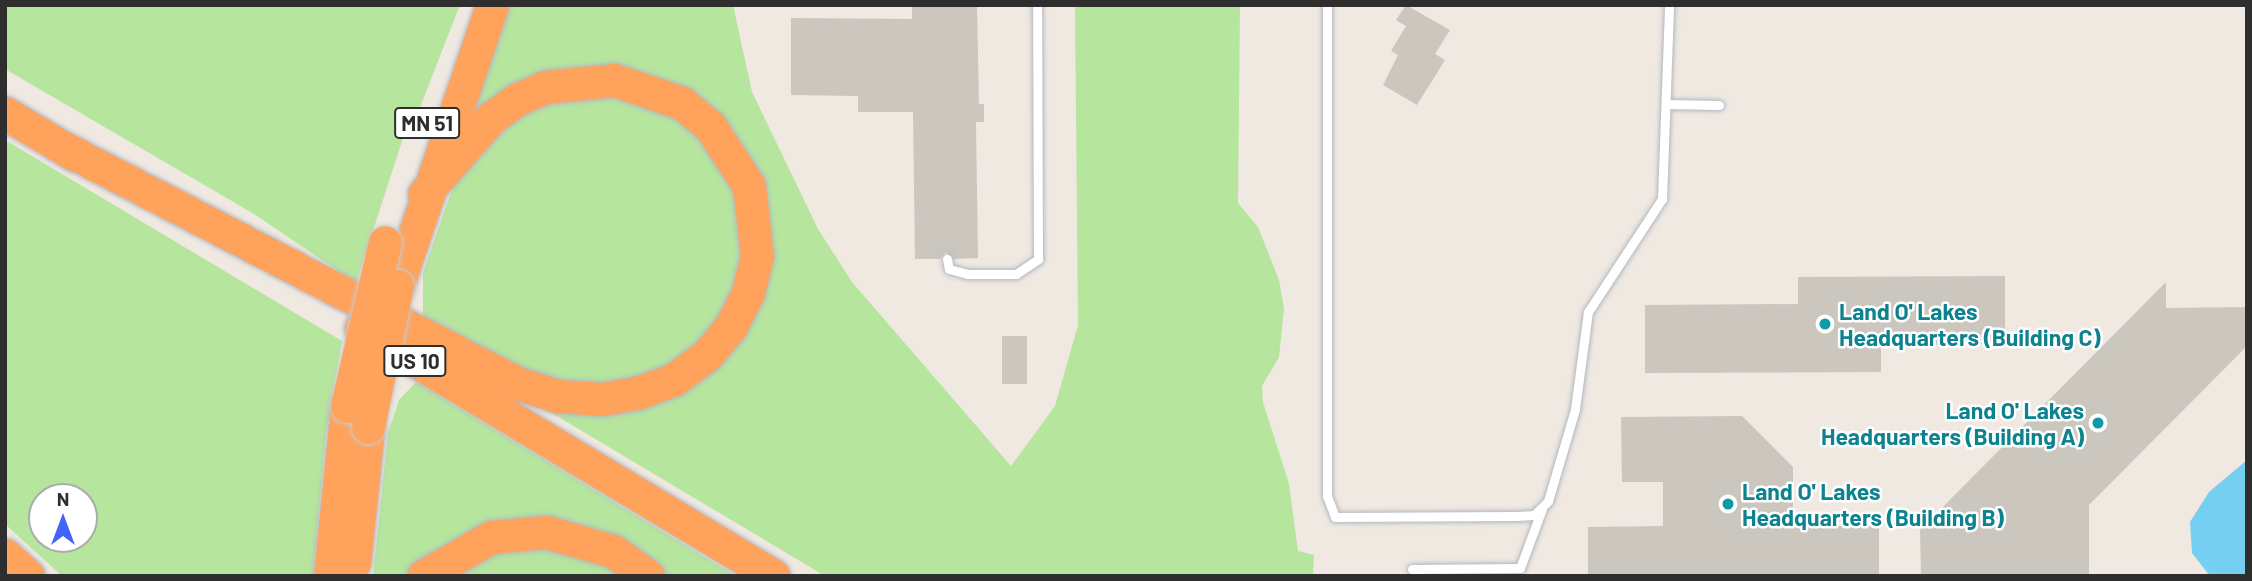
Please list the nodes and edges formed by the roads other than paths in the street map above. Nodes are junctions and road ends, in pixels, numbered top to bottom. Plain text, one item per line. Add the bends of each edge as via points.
1 (1037, 5) edge
2 (1327, 5) edge
3 (1669, 5) edge
4 (487, 7) edge
5 (1666, 104) junction
6 (1719, 105) dead end
7 (5, 113) edge
8 (58, 145) junction
9 (424, 194) junction
10 (947, 258) dead end
11 (358, 416) junction
12 (1542, 509) junction
13 (5, 555) edge
14 (1412, 569) dead end
15 (28, 576) edge
16 (330, 576) edge
17 (353, 576) edge
18 (423, 576) edge
19 (648, 576) edge
20 (773, 576) edge

1 - 10 lane via 1038,259 1016,274 968,274 949,269
2 - 12 lane via 1330,512 1335,517 1517,516
3 - 5 lane
4 - 9 highway, MN 51
4 - 11 highway, MN 51, bridge via 385,242
5 - 6 lane
5 - 12 lane via 1662,199 1588,312 1575,409
7 - 8 highway, US 10
8 - 9 highway via 517,383 557,396 602,399 675,379 707,355 731,326 748,292 757,257 749,186 710,126 682,103 614,80 545,87 516,100 491,118
8 - 20 highway, US 10
9 - 11 highway, MN 51, bridge
11 - 16 highway, MN 51
11 - 17 highway, MN 51
12 - 14 lane via 1520,568
13 - 15 highway
18 - 19 highway via 491,537 545,532 613,551

